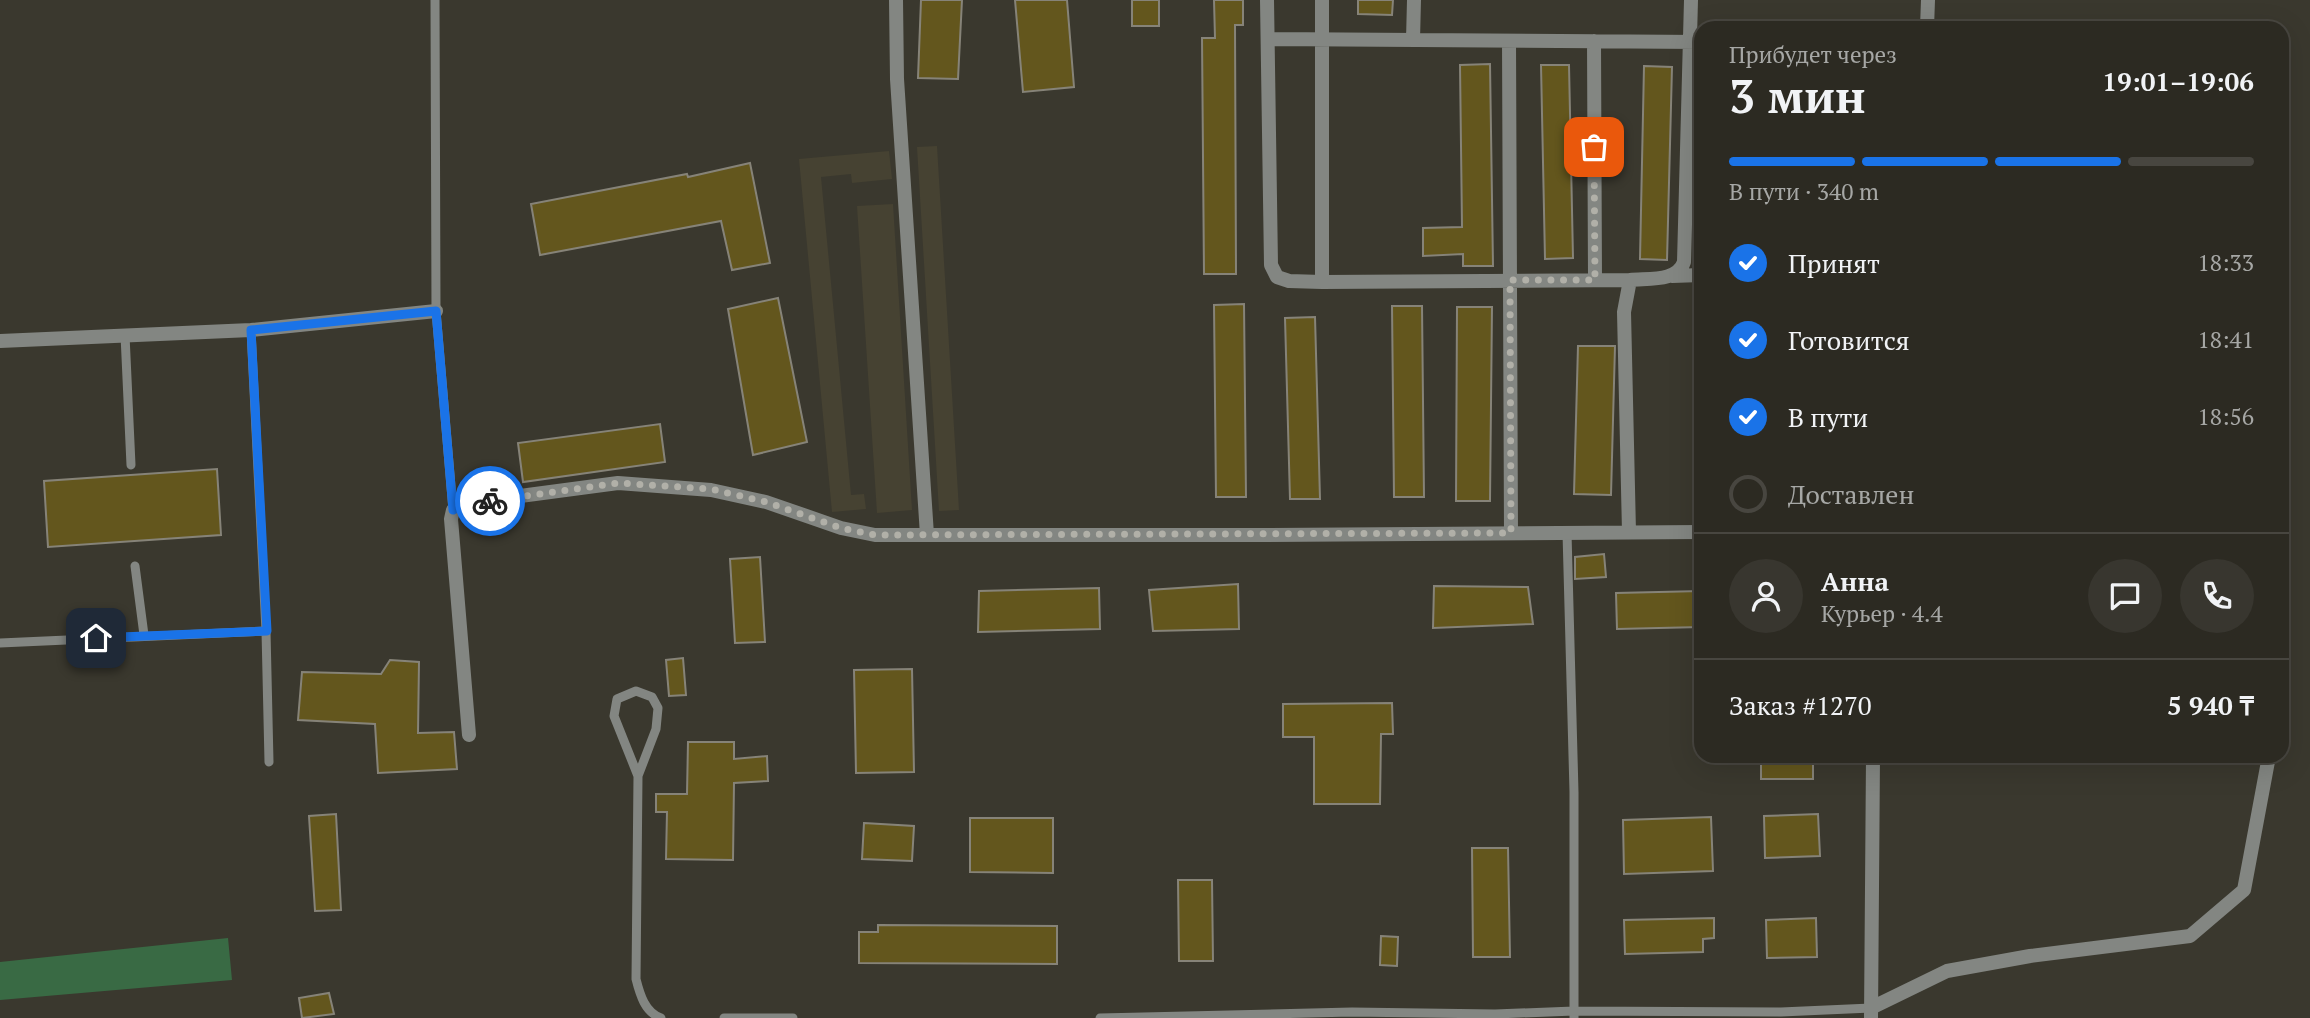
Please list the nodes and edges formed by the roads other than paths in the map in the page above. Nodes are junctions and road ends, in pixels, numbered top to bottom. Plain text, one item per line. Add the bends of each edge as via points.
1 (435, 0) edge
2 (896, 0) edge
3 (1267, 0) edge
4 (1322, 0) edge
5 (1414, 0) edge
6 (1691, 0) edge
7 (1928, 0) edge
8 (1927, 21) edge
9 (1694, 32) edge
10 (1268, 38) junction
11 (1321, 39) junction
12 (1413, 40) junction
13 (1509, 41) junction
14 (1594, 41) junction
15 (1694, 42) edge
16 (1694, 62) edge
17 (1694, 275) edge
18 (1672, 276) junction
19 (1510, 280) junction
20 (1595, 280) junction
21 (1630, 280) junction
22 (1322, 282) junction
23 (436, 311) junction
24 (251, 330) junction
25 (125, 335) junction
26 (0, 341) edge
27 (131, 465) dead end
28 (453, 510) junction
29 (1629, 532) junction
30 (1694, 532) edge
31 (1511, 533) junction
32 (1567, 533) junction
33 (927, 535) junction
34 (135, 566) dead end
35 (267, 631) junction
36 (144, 635) junction
37 (0, 643) edge
38 (469, 735) dead end
39 (269, 762) dead end
40 (1873, 763) edge
41 (2268, 763) edge
42 (638, 776) junction
43 (1871, 1013) edge
44 (1574, 1015) edge
45 (1495, 1016) edge
46 (1199, 1017) edge
47 (661, 1018) edge
48 (724, 1018) edge
49 (793, 1018) edge
50 (1100, 1018) edge
51 (1122, 1018) edge

1 - 23 lane
2 - 33 street via 897,79
3 - 10 street
4 - 11 street
5 - 12 street
6 - 9 street
7 - 8 street
10 - 11 street
10 - 22 street via 1271,265 1277,277
11 - 12 street
11 - 22 street
12 - 13 street
13 - 14 street
13 - 19 street
14 - 15 street
14 - 20 street
16 - 18 street via 1684,262 1681,271
17 - 18 street
18 - 21 street
19 - 20 street
19 - 22 street
19 - 31 street
20 - 21 street
21 - 29 street via 1624,312
23 - 24 street
23 - 28 lane
24 - 25 street
24 - 35 lane
25 - 26 street
25 - 27 lane
28 - 33 street via 483,501 618,483 711,489 841,528 875,535
28 - 38 street
29 - 30 street
29 - 32 street
31 - 32 street
31 - 33 street
32 - 44 lane
34 - 36 lane
35 - 36 lane
35 - 39 lane
36 - 37 lane
40 - 43 street
41 - 43 street via 2244,890 2190,936 1947,971
42 - 42 lane via 614,716 617,699 636,691 652,697 657,708 656,729
42 - 47 lane via 636,979 640,996 653,1015
43 - 44 lane
44 - 45 lane
45 - 46 lane via 1352,1012
46 - 51 lane
48 - 49 lane
50 - 51 lane

